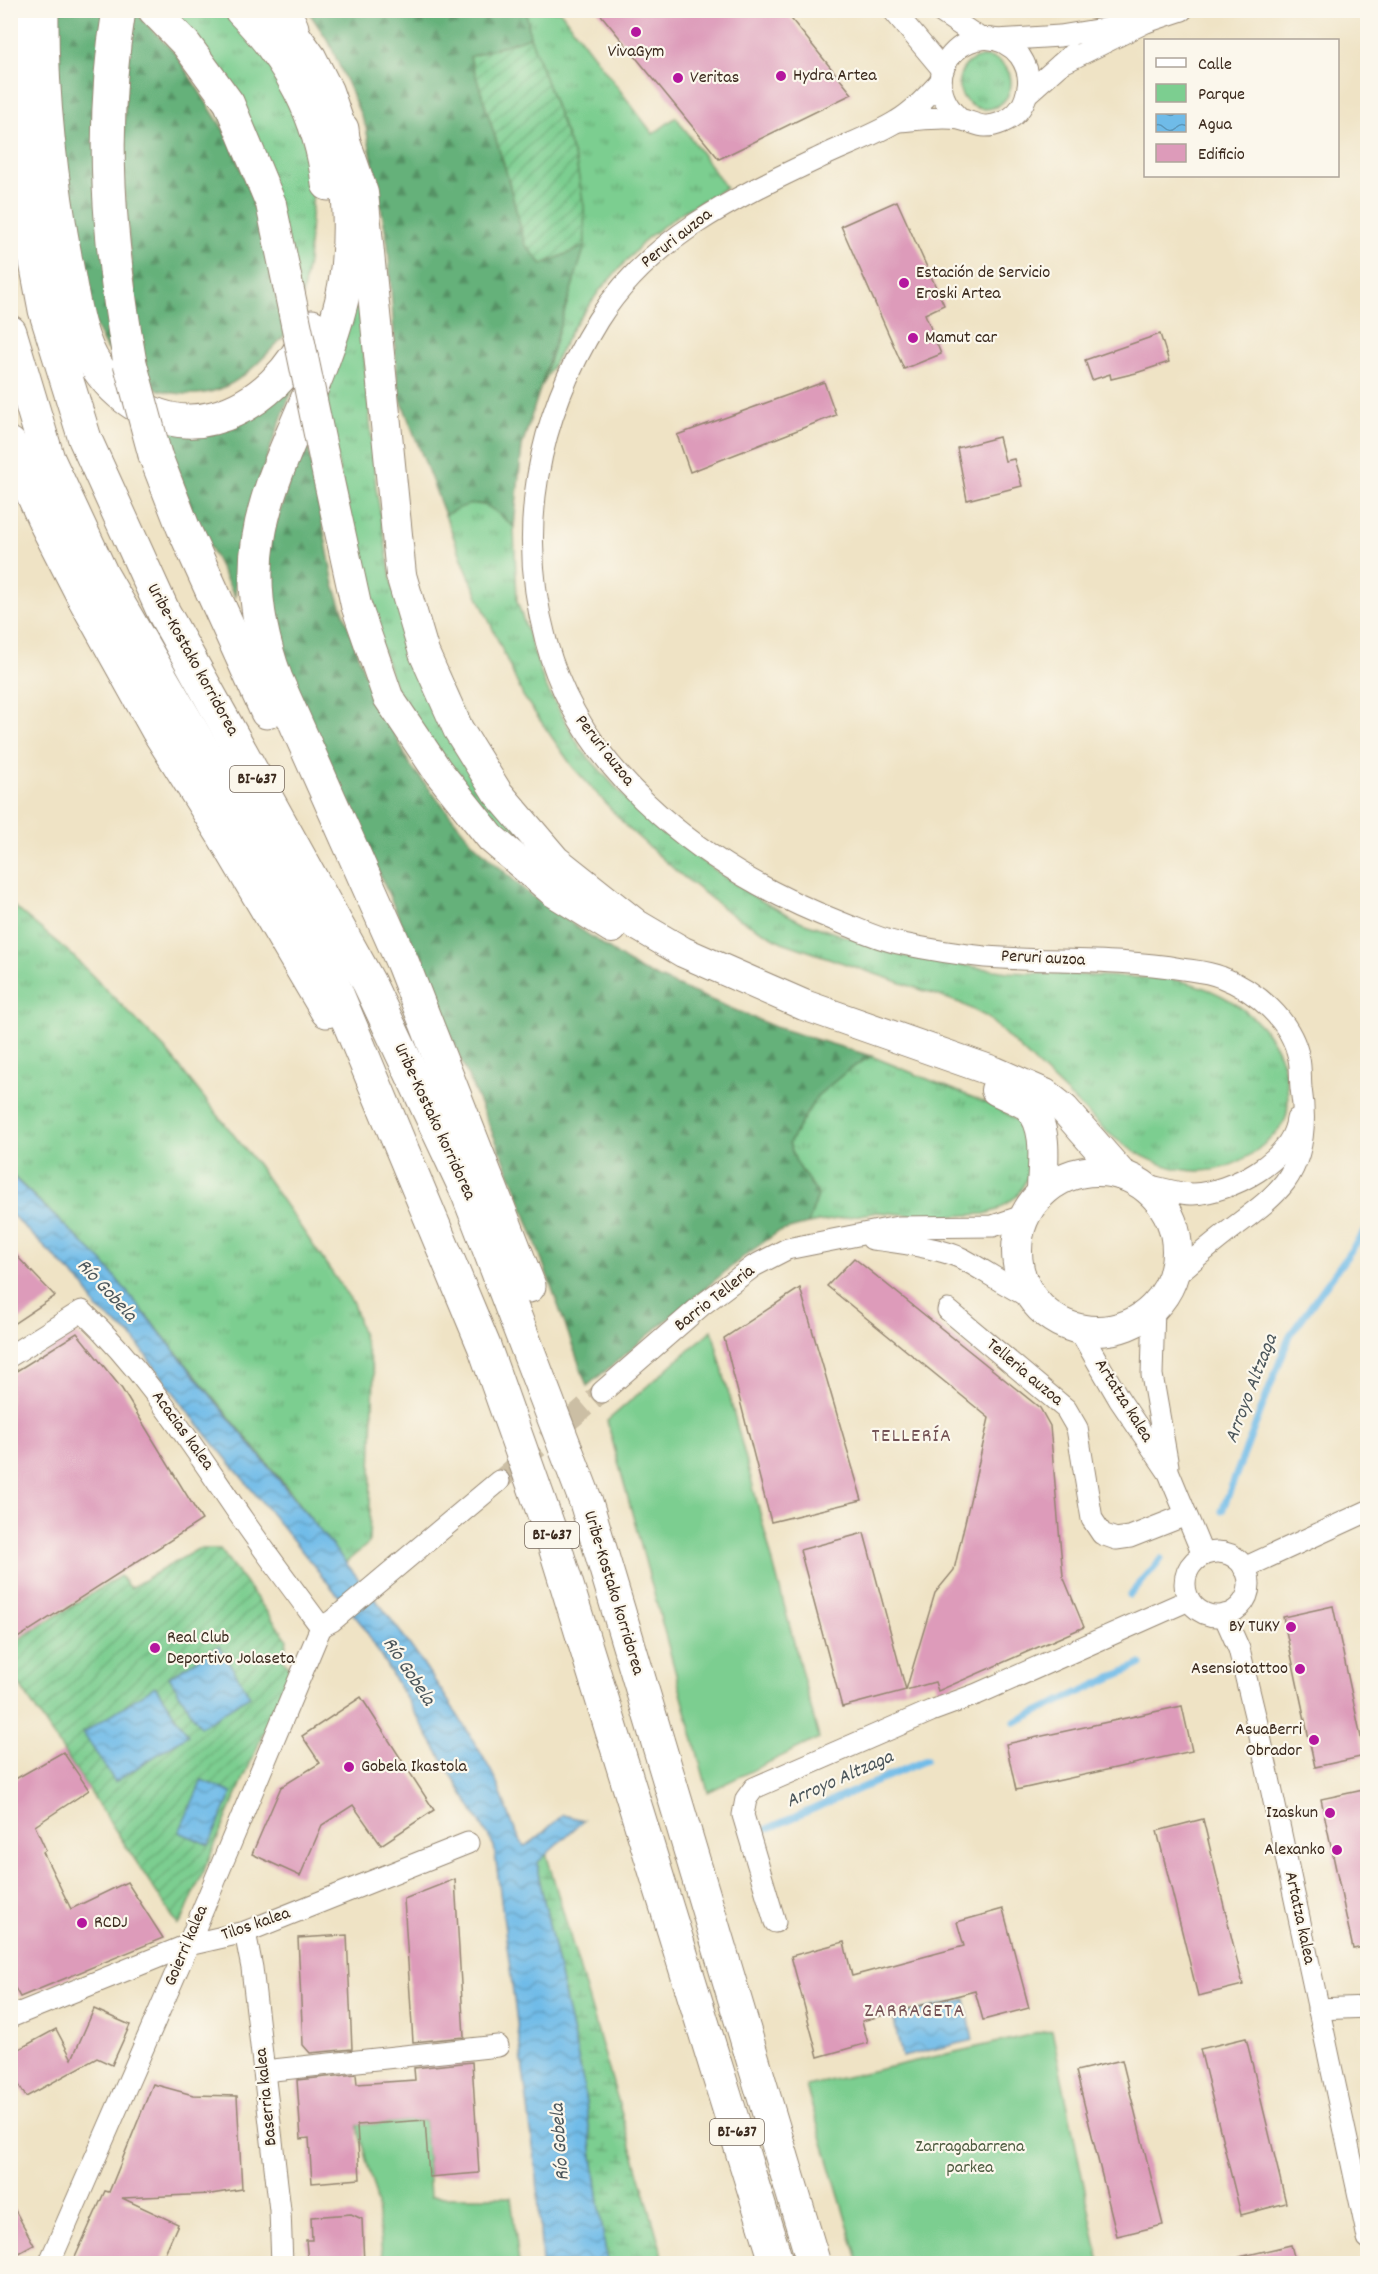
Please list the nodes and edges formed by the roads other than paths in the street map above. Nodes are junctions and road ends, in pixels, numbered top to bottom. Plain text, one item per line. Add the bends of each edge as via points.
1 (119, 10) edge
2 (153, 10) edge
3 (241, 10) edge
4 (892, 10) edge
5 (938, 10) edge
6 (1109, 10) edge
7 (1182, 10) edge
8 (284, 16) edge
9 (1146, 22) junction
10 (27, 23) edge
11 (1084, 31) junction
12 (988, 39) junction
13 (1061, 64) junction
14 (942, 76) junction
15 (1027, 94) junction
16 (960, 119) junction
17 (899, 121) junction
18 (342, 129) junction
19 (10, 332) edge
20 (10, 444) edge
21 (10, 493) edge
22 (157, 729) junction
23 (373, 1083) junction
24 (1301, 1086) junction
25 (1132, 1179) junction
26 (1034, 1204) junction
27 (844, 1236) junction
28 (1172, 1278) junction
29 (529, 1286) junction
30 (1033, 1299) junction
31 (1154, 1307) junction
32 (948, 1310) dead end
33 (1078, 1328) junction
34 (10, 1356) edge
35 (602, 1392) tunnel mouth
36 (1169, 1473) junction
37 (499, 1481) tunnel mouth
38 (586, 1502) junction
39 (1368, 1511) edge
40 (1186, 1515) junction
41 (1203, 1555) junction
42 (1244, 1568) junction
43 (1189, 1600) junction
44 (1224, 1615) junction
45 (327, 1624) junction
46 (468, 1843) dead end
47 (775, 1922) dead end
48 (244, 1932) junction
49 (188, 1945) junction
50 (697, 2000) junction
51 (1368, 2007) edge
52 (1318, 2009) junction
53 (10, 2017) edge
54 (498, 2046) dead end
55 (264, 2071) junction
56 (1366, 2231) edge
57 (49, 2264) edge
58 (282, 2264) edge
59 (757, 2264) edge
60 (777, 2264) edge
61 (814, 2264) edge

1 - 29 highway, bridge via 108,103 109,223 130,363 155,455 218,605
2 - 26 street, bridge via 186,44 229,103 271,204 356,605 388,697 437,770 491,838 555,892 644,947 798,1016 980,1081 1028,1107 1040,1127 1044,1147
3 - 10 highway via 274,49 308,107 327,173 331,241 327,278 315,318 284,373 251,403 205,420 165,420 146,410 108,381 86,347 57,211 44,103
4 - 14 street
5 - 12 street
6 - 11 street
7 - 9 street
8 - 18 street via 328,91
9 - 11 street
9 - 13 street
10 - 38 highway, Uribe-Kostako korridorea / BI-637 via 22,188 45,310 85,439 164,613 347,943 415,1077 468,1194
11 - 12 street
11 - 13 street via 1081,47
12 - 14 street via 953,52
12 - 15 street via 1015,51 1023,60
13 - 15 street
14 - 16 street via 945,103
14 - 17 street, Peruri auzoa
15 - 16 street via 1018,112 995,126 983,127
16 - 17 street, Peruri auzoa
17 - 24 street, Peruri auzoa via 726,203 643,263 599,318 572,369 550,426 533,489 531,544 536,607 550,658 576,717 621,778 678,830 746,878 813,912 894,943 982,956 1159,965 1218,975 1260,997 1285,1026 1299,1055
18 - 25 street via 363,193 401,575 424,653 458,729 497,792 555,860 637,925 683,952 804,1005 995,1072 1045,1094
18 - 29 highway via 350,206 345,283 331,336 274,474 258,538 255,598 276,679 403,963
19 - 23 highway, Uribe-Kostako korridorea / BI-637 via 48,459 102,575 320,953
20 - 22 highway via 46,526
21 - 22 highway via 89,639
22 - 23 highway
23 - 50 highway, Uribe-Kostako korridorea / BI-637 via 484,1346 547,1522
24 - 25 street via 1296,1130 1278,1155 1254,1174 1224,1189 1191,1194
24 - 28 street via 1307,1113 1300,1151 1286,1181
25 - 26 street via 1102,1171 1080,1172 1060,1180
25 - 28 street via 1161,1202 1174,1226 1177,1252
26 - 27 street, Barrio Telleria via 993,1226 898,1227
26 - 30 street via 1018,1236 1017,1258
27 - 30 street via 892,1241 961,1258
27 - 35 street, Barrio Telleria via 787,1249 754,1266 702,1305
28 - 31 street
29 - 38 highway
30 - 33 street via 1053,1317
31 - 33 street via 1118,1328
31 - 36 street, Artatza kalea via 1152,1375
32 - 40 street, Telleria auzoa via 1066,1409 1077,1428 1092,1519 1102,1534 1116,1539 1130,1537
33 - 36 street, Artatza kalea via 1119,1399
34 - 45 street, Acacias kalea via 82,1311 174,1416 244,1521
36 - 40 street, Artatza kalea
37 - 45 street
38 - 61 highway, Uribe-Kostako korridorea / BI-637
39 - 42 street
40 - 41 street, Artatza kalea
41 - 42 street via 1231,1555
41 - 43 street via 1194,1561 1185,1580
42 - 44 street via 1248,1591 1235,1610
43 - 44 street via 1204,1613
43 - 47 street via 977,1695 754,1788 746,1799 743,1815
44 - 52 street, Artatza kalea via 1239,1649 1259,1732
45 - 49 street, Goierri kalea
46 - 48 street, Tilos kalea
48 - 49 street, Tilos kalea
48 - 55 street, Baserria kalea
49 - 53 street, Tilos kalea
49 - 57 street, Goierri kalea
50 - 59 highway
50 - 60 highway, BI-637
51 - 52 street
52 - 56 street, Artatza kalea
54 - 55 street
55 - 58 street, Baserria kalea via 280,2210

